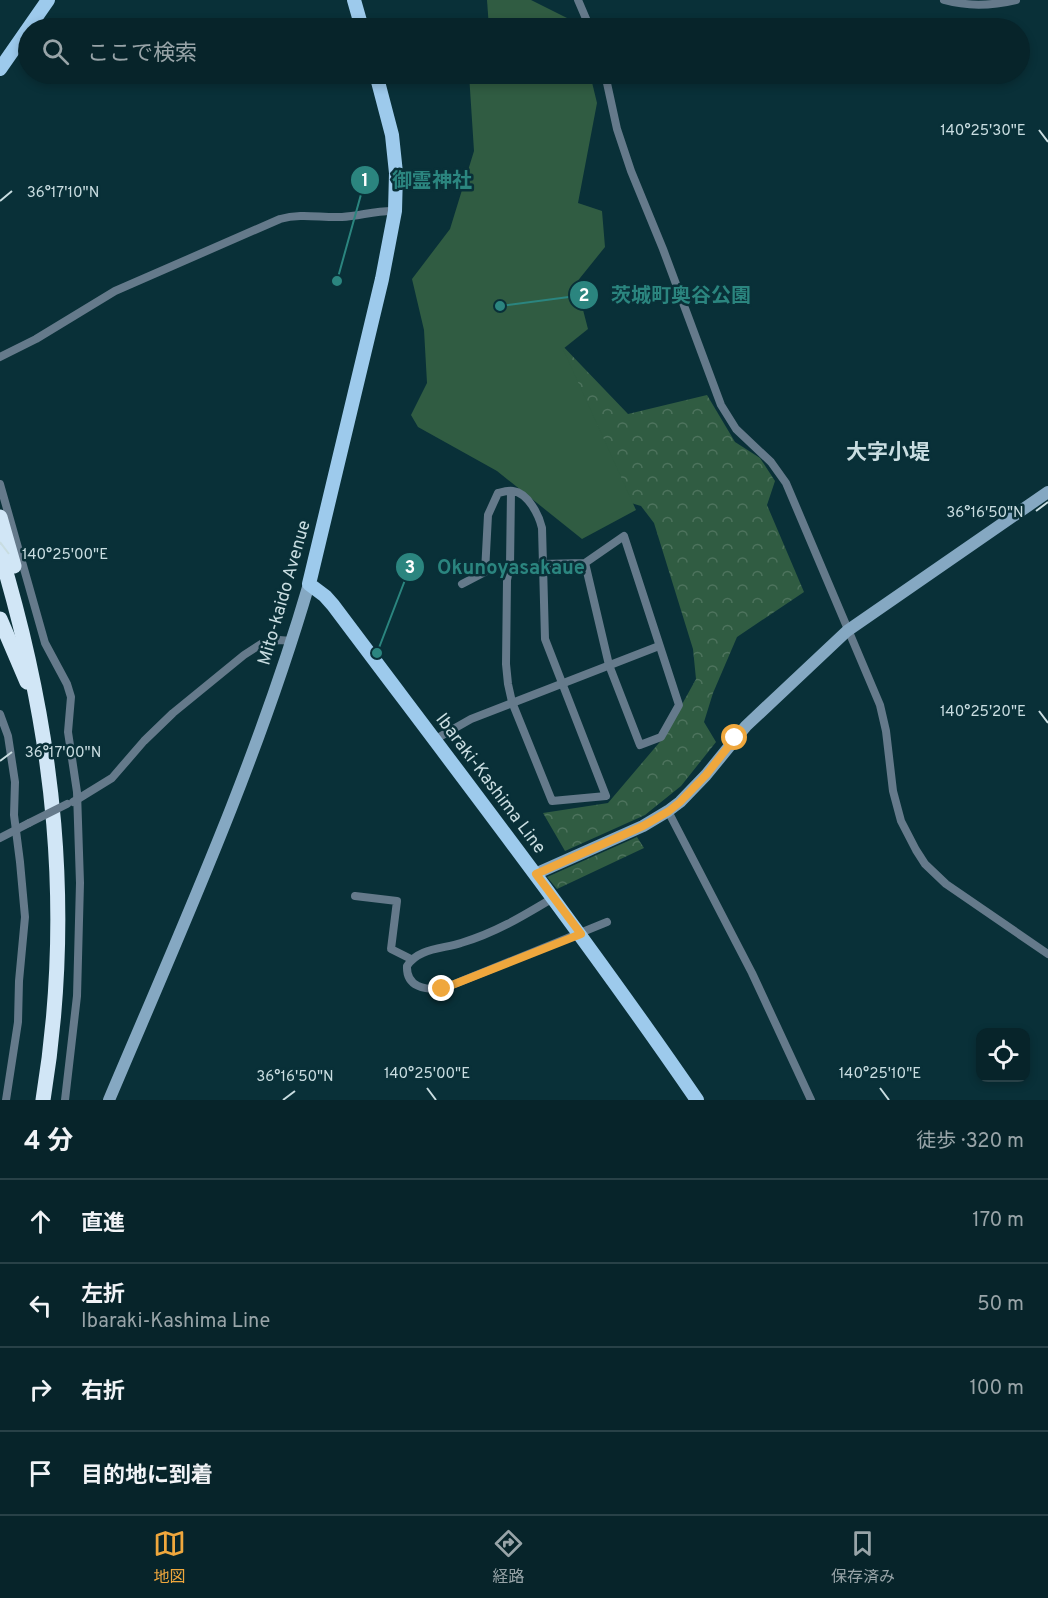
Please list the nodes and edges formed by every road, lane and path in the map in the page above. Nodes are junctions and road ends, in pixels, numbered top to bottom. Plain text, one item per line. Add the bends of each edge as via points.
1 (48, 0) edge
2 (354, 0) edge
3 (578, 0) edge
4 (944, 0) edge
5 (1016, 0) edge
6 (35, 18) edge
7 (359, 18) edge
8 (586, 18) edge
9 (18, 43) edge
10 (0, 69) edge
11 (379, 84) edge
12 (607, 84) edge
13 (395, 211) junction
14 (0, 357) edge
15 (0, 484) edge
16 (511, 491) junction
17 (1048, 492) edge
18 (0, 517) edge
19 (0, 552) edge
20 (585, 563) junction
21 (542, 564) junction
22 (462, 584) dead end
23 (309, 585) junction
24 (0, 618) edge
25 (847, 631) junction
26 (292, 641) junction
27 (659, 646) junction
28 (609, 666) junction
29 (34, 681) junction
30 (560, 683) junction
31 (512, 702) junction
32 (0, 714) edge
33 (41, 722) junction
34 (434, 740) junction
35 (77, 800) junction
36 (669, 811) junction
37 (15, 829) junction
38 (0, 838) edge
39 (536, 874) junction
40 (355, 896) dead end
41 (553, 898) junction
42 (607, 922) dead end
43 (581, 934) junction
44 (1048, 954) edge
45 (411, 959) junction
46 (6, 1100) edge
47 (43, 1100) edge
48 (65, 1100) edge
49 (109, 1100) edge
50 (697, 1100) edge
51 (811, 1100) edge

1 - 6 main road
2 - 7 main road
3 - 8 street
4 - 5 street via 961,5
9 - 10 main road
11 - 13 main road, Mito-kaido Avenue via 393,145
12 - 25 street via 631,171 721,405 736,429 771,462 786,483
13 - 14 street via 280,219 115,291
13 - 23 main road, Mito-kaido Avenue
15 - 35 street via 45,643 71,697 68,732
16 - 21 street via 522,494 539,516
16 - 22 street via 498,493 491,505 485,572
16 - 31 street via 506,664
17 - 25 street
18 - 29 highway via 36,653
19 - 29 highway
20 - 21 street
20 - 27 street via 624,536
20 - 28 street
21 - 30 street via 543,631
23 - 26 street, Mito-kaido Avenue
23 - 34 main road, Ibaraki-Kashima Line via 333,605
24 - 33 highway
25 - 36 street via 746,726 706,775
25 - 44 street via 880,705 893,790 901,821 916,850 946,884
26 - 35 street via 261,644 244,655 173,712 112,778
26 - 49 street, Mito-kaido Avenue via 243,779
27 - 28 street
27 - 28 street via 679,705 661,737 640,745
28 - 30 street
29 - 33 highway
30 - 31 street
30 - 31 street via 606,796 552,801
31 - 34 street
32 - 37 street via 12,754
33 - 47 highway via 56,834 58,909 54,1012
34 - 39 main road, Ibaraki-Kashima Line
35 - 37 street, bridge
35 - 48 street via 77,996
36 - 39 street
36 - 51 street via 752,972
37 - 38 street
37 - 46 street via 25,917 18,1022
39 - 41 main road, Ibaraki-Kashima Line
40 - 45 street via 396,901 391,949
41 - 43 main road, Ibaraki-Kashima Line
41 - 45 street via 495,931
42 - 43 street
43 - 45 street via 442,989 428,990 414,984 407,970
43 - 50 main road, Ibaraki-Kashima Line

